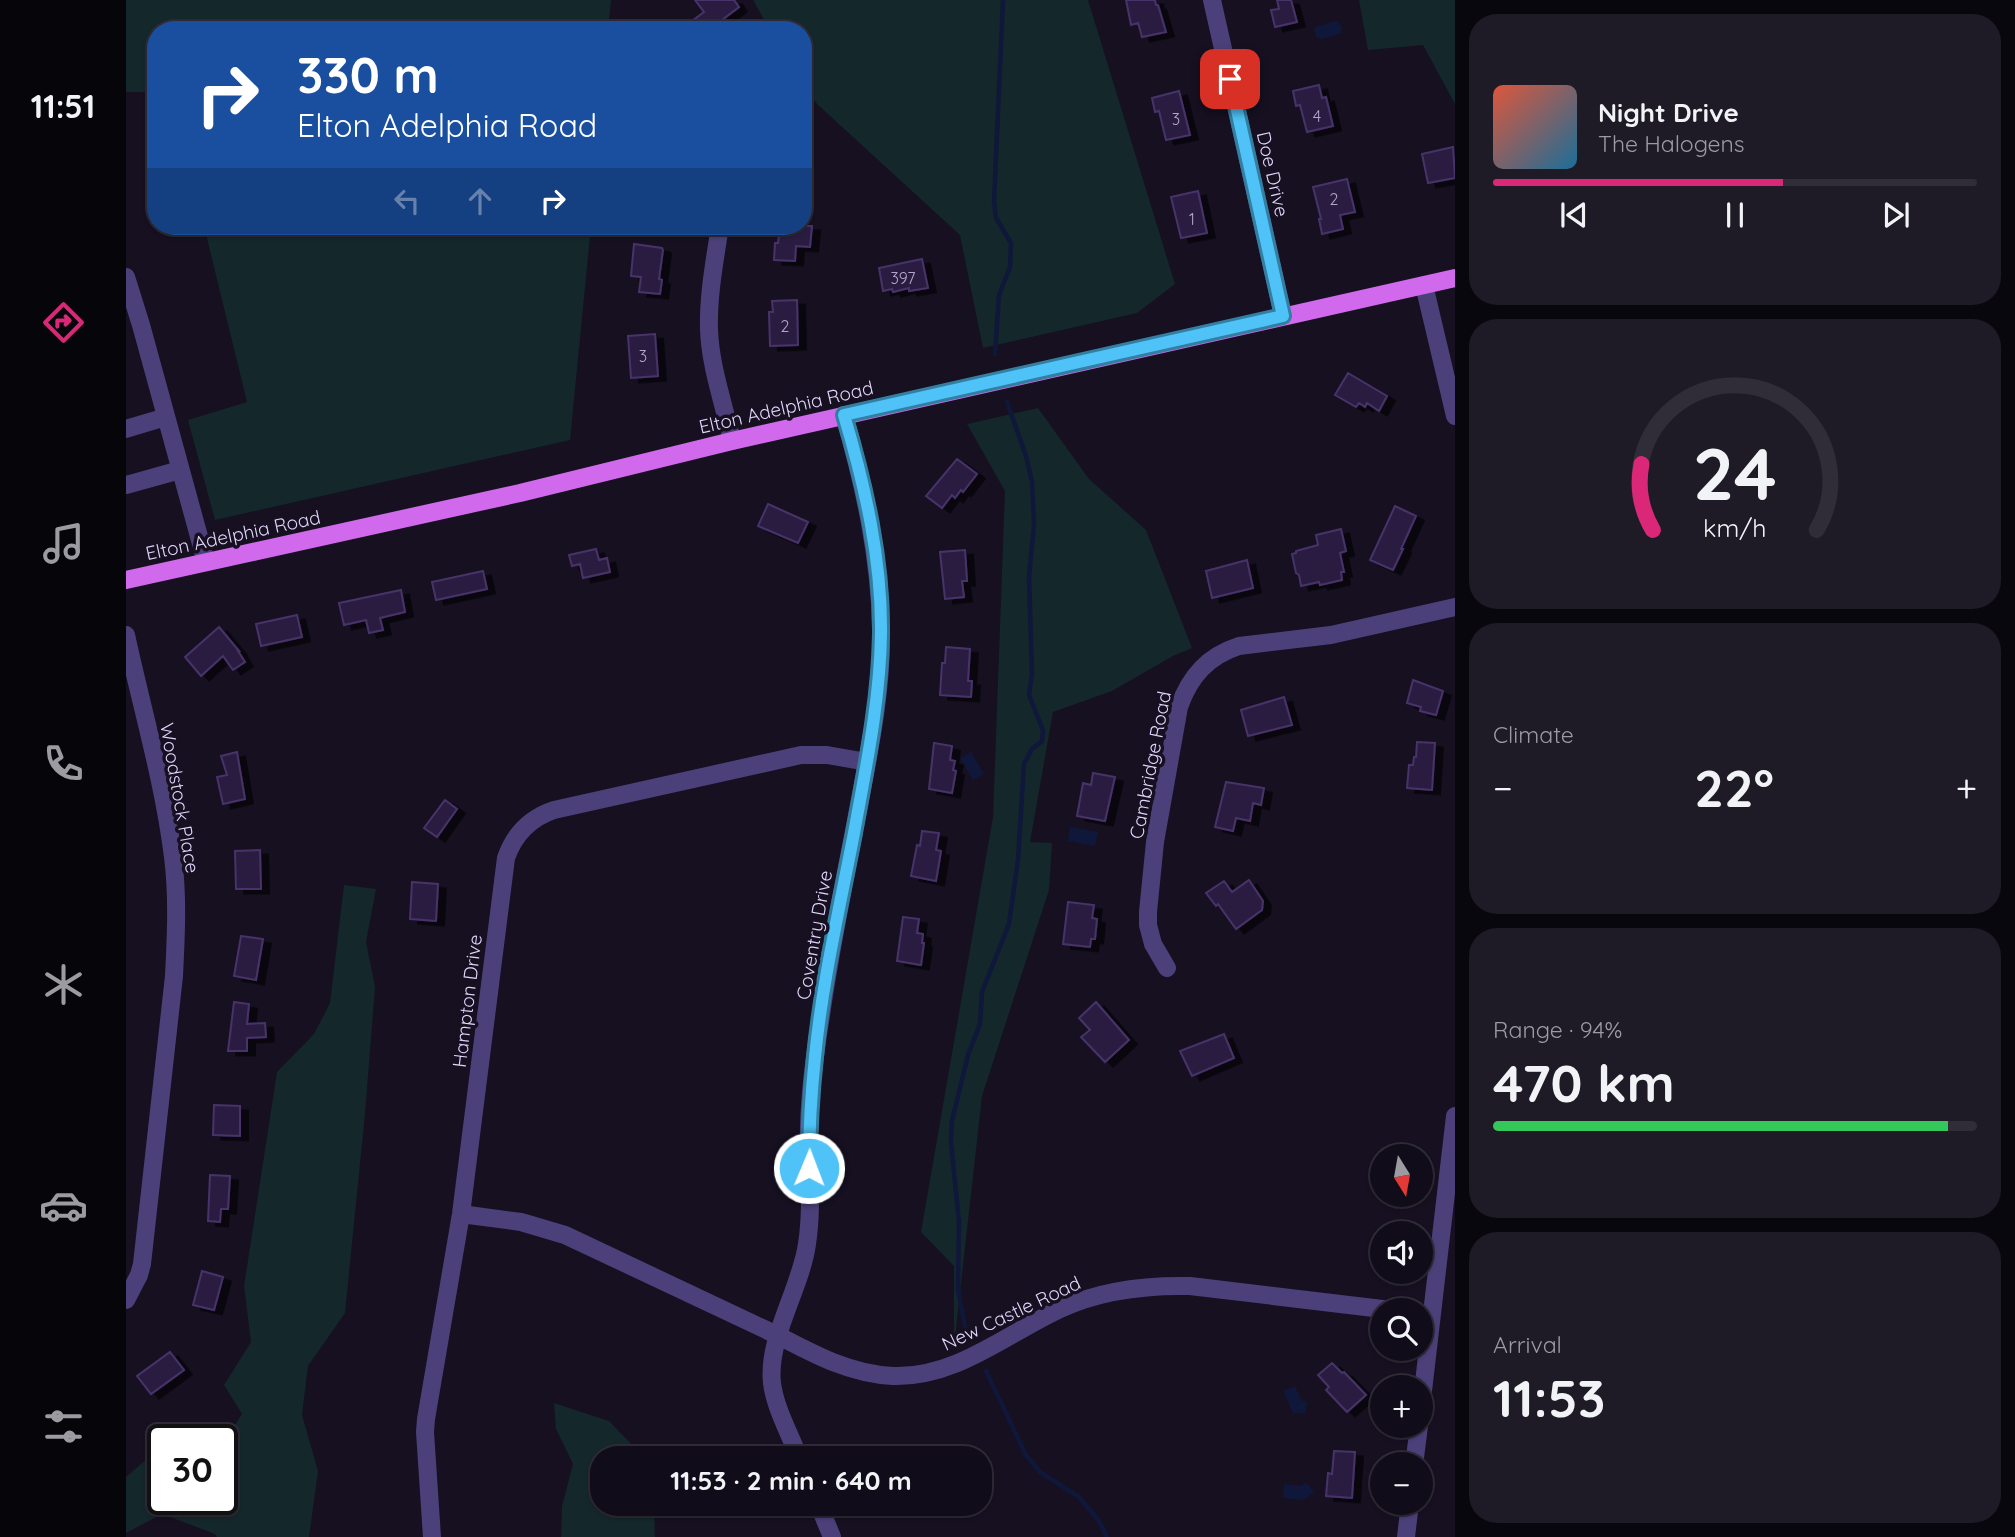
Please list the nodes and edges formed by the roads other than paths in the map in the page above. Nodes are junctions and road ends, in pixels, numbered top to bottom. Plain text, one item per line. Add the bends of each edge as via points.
1 (1212, 0) edge
2 (719, 235) edge
3 (126, 277) edge
4 (1455, 278) edge
5 (1424, 285) junction
6 (1283, 316) junction
7 (844, 415) junction
8 (1455, 416) edge
9 (166, 417) junction
10 (126, 429) edge
11 (732, 441) junction
12 (180, 470) junction
13 (126, 485) edge
14 (206, 562) junction
15 (126, 580) edge
16 (1455, 607) edge
17 (126, 635) edge
18 (867, 762) junction
19 (1167, 968) dead end
20 (1455, 1116) edge
21 (461, 1214) junction
22 (1449, 1229) edge
23 (1431, 1298) edge
24 (126, 1300) edge
25 (1370, 1308) edge
26 (779, 1336) junction
27 (794, 1446) edge
28 (1409, 1515) edge
29 (823, 1516) edge
30 (432, 1537) edge
31 (832, 1537) edge
32 (1406, 1537) edge

1 - 6 street, Doe Drive
2 - 11 street via 709,329
3 - 9 street
4 - 5 main road, Elton Adelphia Road
5 - 6 main road, Elton Adelphia Road
5 - 8 street
6 - 7 main road, Elton Adelphia Road
7 - 11 main road, Elton Adelphia Road
7 - 18 street, Coventry Drive via 873,534 880,591 880,670
9 - 10 street
9 - 12 street
11 - 14 main road, Elton Adelphia Road
12 - 13 street
12 - 14 street
14 - 15 main road, Elton Adelphia Road
16 - 19 street, Cambridge Road via 1331,635 1239,646 1198,671 1179,706 1155,842 1148,925
17 - 24 street, Woodstock Place via 167,816 176,938 142,1264
18 - 21 street, Hampton Drive via 801,755 554,810 520,832 506,858
18 - 26 street, Coventry Drive via 815,1056 807,1244
20 - 22 street
21 - 26 street, New Castle Road via 521,1222 565,1235
21 - 30 street, Hampton Drive via 425,1432
22 - 23 street
25 - 26 street, New Castle Road via 1190,1286 1132,1288 1062,1308 953,1366 908,1376 849,1368
26 - 27 street, Coventry Drive via 772,1382
28 - 32 street
29 - 31 street

